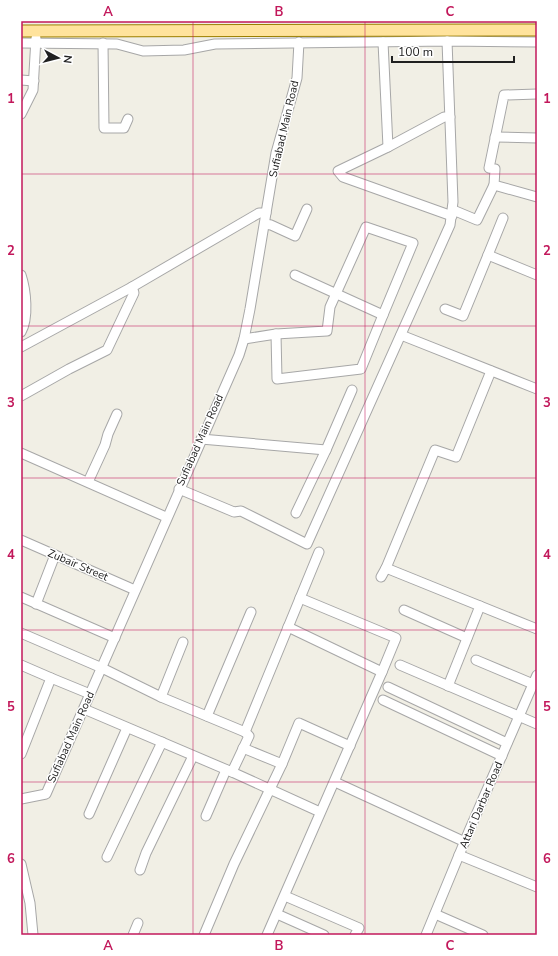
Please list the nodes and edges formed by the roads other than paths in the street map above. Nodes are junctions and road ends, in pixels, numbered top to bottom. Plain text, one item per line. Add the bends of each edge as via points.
1 (270, 30) junction
2 (537, 30) edge
3 (21, 31) edge
4 (37, 31) junction
5 (447, 41) junction
6 (299, 42) junction
7 (383, 42) junction
8 (537, 42) edge
9 (21, 43) edge
10 (36, 43) junction
11 (103, 43) junction
12 (270, 43) junction
13 (21, 80) edge
14 (34, 81) junction
15 (537, 94) edge
16 (21, 114) edge
17 (450, 117) junction
18 (128, 119) dead end
19 (495, 137) junction
20 (537, 138) edge
21 (388, 147) junction
22 (494, 185) junction
23 (537, 197) edge
24 (307, 209) dead end
25 (266, 213) junction
26 (452, 213) junction
27 (503, 218) dead end
28 (265, 224) junction
29 (488, 255) junction
30 (21, 275) edge
31 (295, 275) dead end
32 (537, 276) edge
33 (132, 287) junction
34 (336, 294) junction
35 (445, 309) dead end
36 (383, 315) junction
37 (21, 332) edge
38 (276, 334) junction
39 (401, 335) junction
40 (244, 339) junction
41 (21, 347) edge
42 (492, 371) junction
43 (537, 389) edge
44 (352, 390) dead end
45 (21, 396) edge
46 (117, 414) dead end
47 (201, 439) junction
48 (326, 450) junction
49 (21, 452) edge
50 (88, 482) junction
51 (179, 489) junction
52 (296, 513) dead end
53 (166, 517) junction
54 (21, 540) edge
55 (319, 552) dead end
56 (55, 555) junction
57 (386, 568) junction
58 (381, 577) dead end
59 (135, 590) junction
60 (21, 597) edge
61 (300, 598) junction
62 (36, 604) junction
63 (480, 606) junction
64 (404, 610) dead end
65 (251, 612) dead end
66 (288, 627) junction
67 (537, 629) edge
68 (21, 633) edge
69 (115, 638) junction
70 (467, 638) junction
71 (183, 642) dead end
72 (476, 660) dead end
73 (21, 665) edge
74 (400, 665) dead end
75 (102, 668) junction
76 (382, 672) junction
77 (51, 678) junction
78 (535, 679) edge
79 (448, 686) junction
80 (388, 687) dead end
81 (90, 694) junction
82 (161, 697) junction
83 (382, 700) dead end
84 (84, 709) junction
85 (207, 716) junction
86 (519, 716) junction
87 (537, 724) edge
88 (128, 728) junction
89 (245, 732) junction
90 (162, 742) junction
91 (507, 743) junction
92 (350, 746) junction
93 (243, 748) junction
94 (21, 754) edge
95 (193, 756) junction
96 (502, 756) junction
97 (282, 764) junction
98 (229, 771) junction
99 (335, 782) junction
100 (269, 789) junction
101 (21, 799) edge
102 (320, 812) junction
103 (89, 814) dead end
104 (206, 816) dead end
105 (464, 842) junction
106 (459, 855) junction
107 (107, 857) dead end
108 (21, 864) edge
109 (140, 870) dead end
110 (536, 884) edge
111 (285, 896) junction
112 (277, 914) junction
113 (434, 914) junction
114 (138, 923) dead end
115 (33, 935) edge
116 (133, 935) edge
117 (204, 935) edge
118 (268, 935) edge
119 (324, 935) edge
120 (355, 935) edge
121 (426, 935) edge
122 (483, 935) edge

1 - 2 main road
1 - 4 main road
1 - 12 street
3 - 4 main road
4 - 10 street
5 - 7 street
5 - 8 street
5 - 17 street
6 - 7 street
6 - 12 street
6 - 25 street, Sufiabad Main Road via 297,78 276,153
7 - 21 street
9 - 10 street
10 - 11 street
10 - 14 street
11 - 12 street via 143,51 184,50 215,44
11 - 18 street via 104,128 124,128
13 - 14 street
14 - 16 street via 33,90
15 - 19 street via 504,95
17 - 21 street via 444,117
17 - 26 street
19 - 20 street
19 - 22 street via 489,168 495,169
21 - 26 street via 338,171 343,177
22 - 23 street
22 - 26 street via 477,220
24 - 28 street via 294,236
25 - 28 street, Sufiabad Main Road
25 - 33 street via 259,213
26 - 39 street via 450,225
27 - 29 street
28 - 40 street, Sufiabad Main Road
29 - 32 street
29 - 35 street via 463,316
30 - 37 street via 26,319
31 - 34 street
33 - 41 street
33 - 45 street via 134,293 107,350
34 - 36 street
34 - 36 street via 366,227 414,243
34 - 38 street via 330,307 327,331
36 - 38 street via 361,369 278,379
38 - 40 street
39 - 42 street
39 - 51 street via 307,544 241,511 234,512
40 - 47 street, Sufiabad Main Road
42 - 43 street
42 - 57 street via 456,457 435,450
44 - 48 street
46 - 50 street via 106,445
47 - 48 street
47 - 51 street, Sufiabad Main Road
48 - 52 street
49 - 50 street
50 - 53 street
51 - 53 street, Sufiabad Main Road
53 - 59 street, Sufiabad Main Road
54 - 56 street, Zubair Street
55 - 61 street
56 - 59 street, Zubair Street
56 - 62 street
57 - 58 street
57 - 63 street
59 - 69 street, Sufiabad Main Road
60 - 62 street
61 - 66 street
61 - 76 street via 396,638
62 - 69 street
63 - 67 street
63 - 70 street
64 - 70 street
65 - 85 street
66 - 76 street
66 - 89 street
68 - 75 street
69 - 75 street, Sufiabad Main Road
70 - 79 street
71 - 82 street
72 - 78 street
73 - 77 street
74 - 79 street
75 - 81 street, Sufiabad Main Road
75 - 82 street
76 - 92 street
77 - 81 street
77 - 94 street
78 - 86 street, Attari Darbar Road
79 - 86 street
80 - 91 street
81 - 84 street, Sufiabad Main Road
82 - 85 street
83 - 96 street
84 - 88 street
84 - 101 street, Sufiabad Main Road via 46,794
85 - 89 street
86 - 87 street
86 - 91 street, Attari Darbar Road
88 - 90 street
88 - 103 street
89 - 93 street via 248,736
90 - 95 street
90 - 107 street
91 - 96 street, Attari Darbar Road
92 - 97 street via 299,723
92 - 99 street
93 - 97 street
93 - 98 street
95 - 98 street
95 - 109 street
96 - 105 street, Attari Darbar Road
97 - 100 street
98 - 100 street
98 - 104 street
99 - 102 street
99 - 105 street
100 - 102 street
100 - 117 street
102 - 111 street
105 - 106 street, Attari Darbar Road
106 - 110 street
106 - 113 street, Attari Darbar Road
108 - 115 street via 30,903
111 - 112 street
111 - 120 street via 359,928
112 - 118 street
112 - 119 street
113 - 121 street, Attari Darbar Road
113 - 122 street
114 - 116 street

